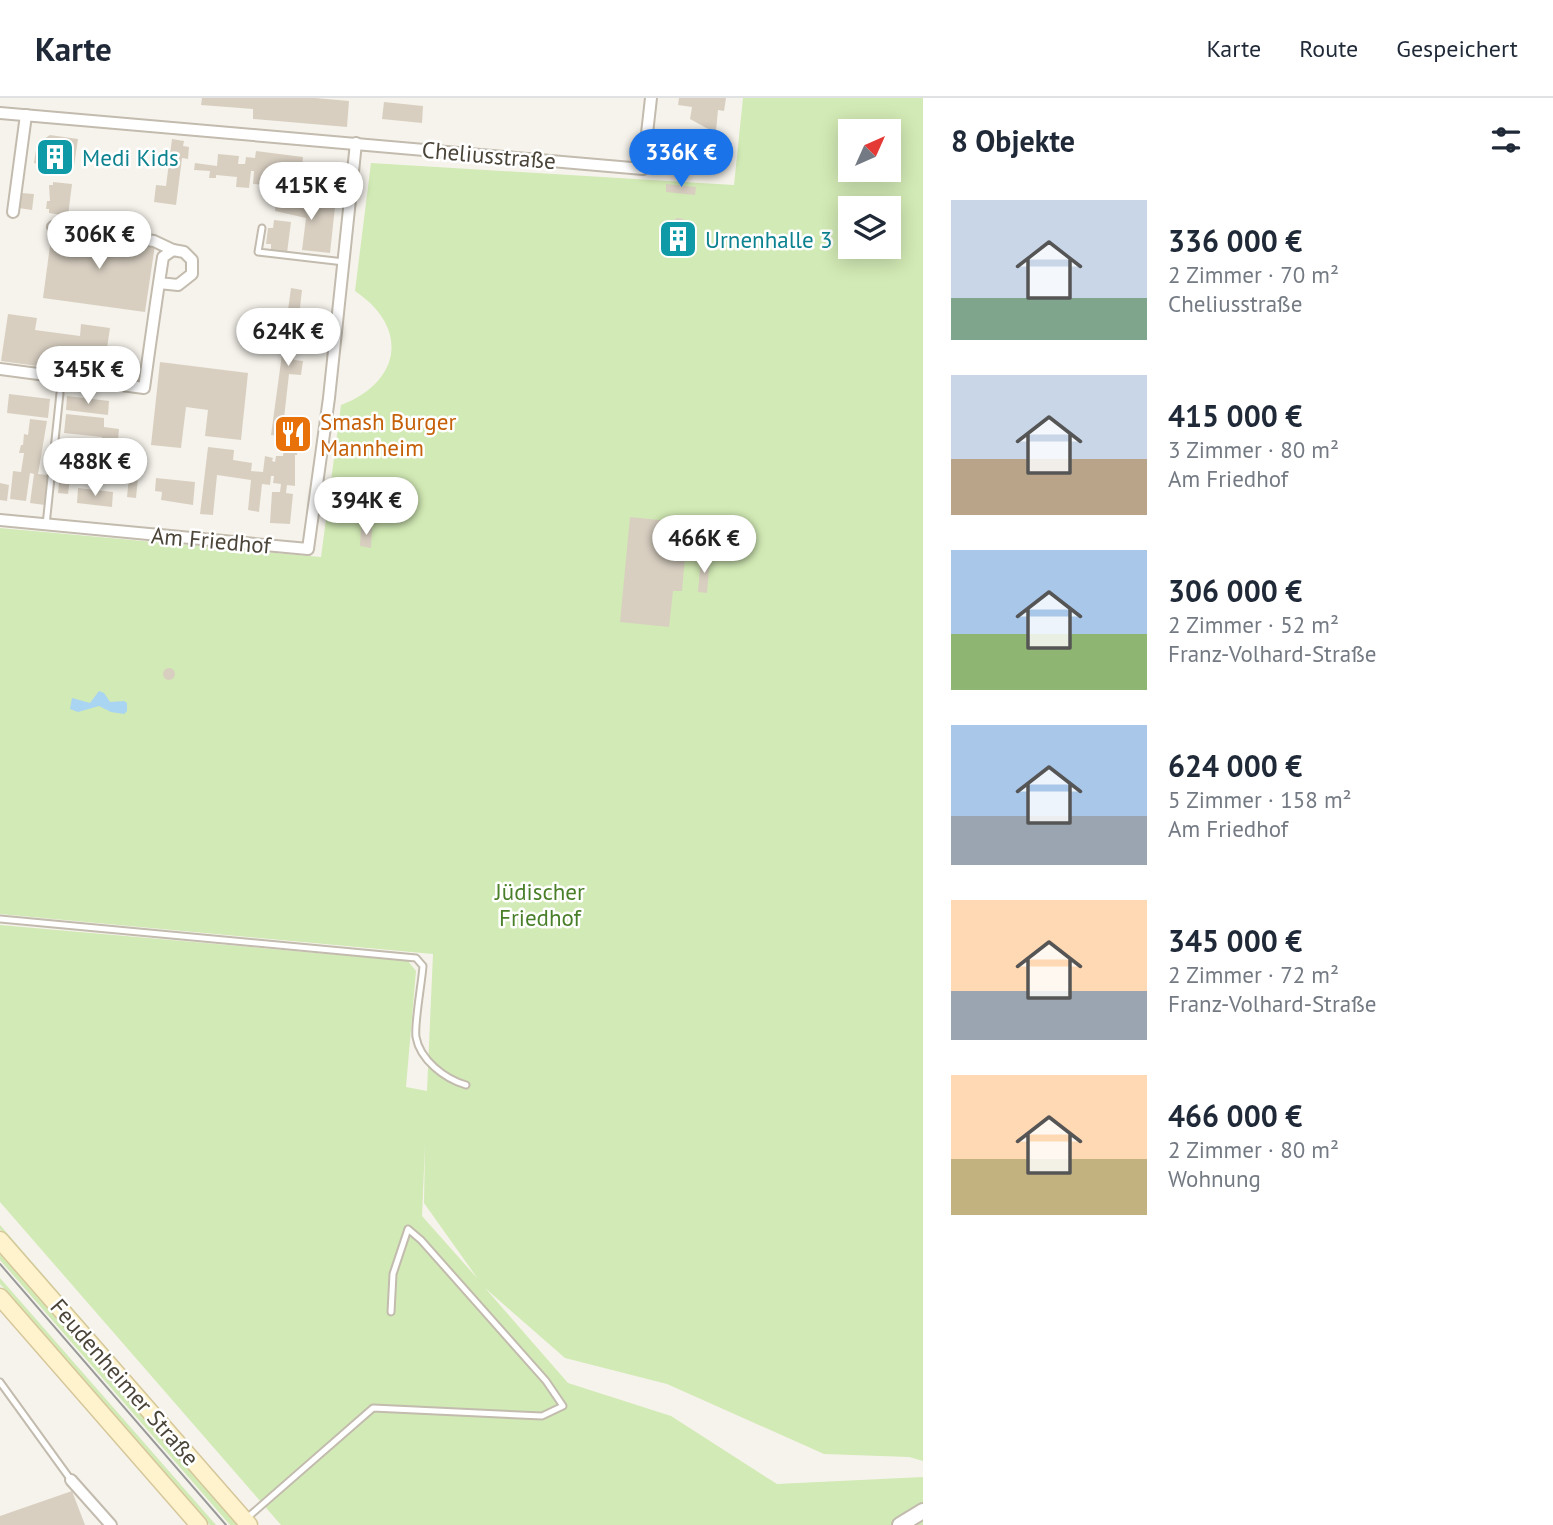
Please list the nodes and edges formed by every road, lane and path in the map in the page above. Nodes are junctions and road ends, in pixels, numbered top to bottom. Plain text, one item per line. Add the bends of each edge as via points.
1 (651, 98) edge
2 (0, 113) edge
3 (26, 115) junction
4 (356, 143) junction
5 (13, 212) dead end
6 (53, 227) dead end
7 (262, 228) dead end
8 (173, 250) junction
9 (344, 262) junction
10 (159, 283) junction
11 (0, 369) edge
12 (60, 393) dead end
13 (0, 520) edge
14 (46, 524) junction
15 (0, 919) edge
16 (466, 1084) dead end
17 (0, 1240) edge
18 (0, 1297) edge
19 (391, 1312) dead end
20 (0, 1382) edge
21 (71, 1480) joint
22 (923, 1511) edge
23 (247, 1522) edge
24 (111, 1525) edge
25 (199, 1525) edge
26 (900, 1525) edge

1 - 4 street, Cheliusstraße via 643,169
2 - 3 street, Cheliusstraße
3 - 4 street, Cheliusstraße
3 - 5 street
4 - 9 street, Am Friedhof
6 - 8 street via 154,241
7 - 9 lane via 258,252
8 - 10 street via 163,257
8 - 10 street via 192,260 192,274 178,285
9 - 14 street, Am Friedhof via 308,548
10 - 11 street via 144,388
12 - 14 lane
13 - 14 street, Am Friedhof
15 - 16 lane via 416,958 423,966 416,1037 437,1070
17 - 23 main road, Feudenheimer Straße
18 - 25 main road, Feudenheimer Straße
19 - 23 lane via 393,1274 408,1229 564,1406 542,1416 373,1408
20 - 21 lane
21 - 24 street
22 - 26 street

